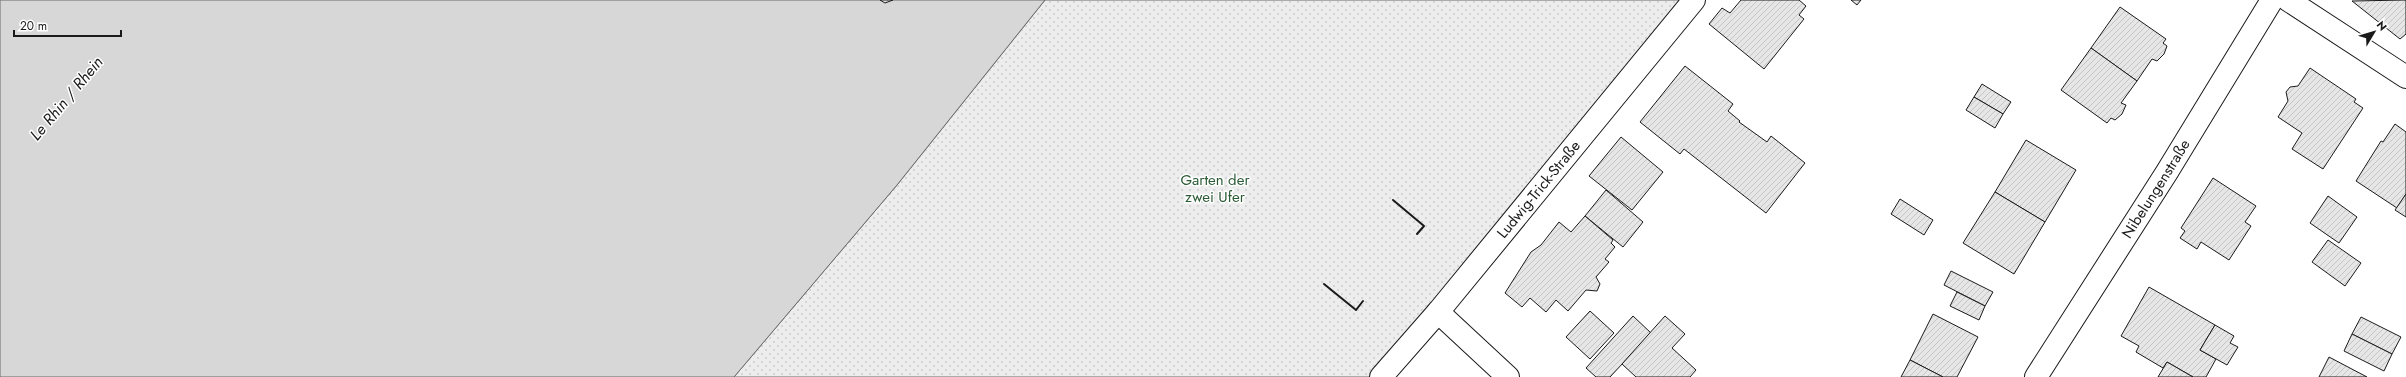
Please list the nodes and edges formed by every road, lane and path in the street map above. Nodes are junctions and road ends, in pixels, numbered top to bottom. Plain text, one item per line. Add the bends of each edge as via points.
1 (1694, 0) edge
2 (2272, 0) edge
3 (2288, 0) edge
4 (2406, 77) edge
5 (1438, 312) junction
6 (1381, 377) edge
7 (1508, 377) edge
8 (2036, 377) edge

1 - 5 street, Ludwig-Trick-Straße
2 - 8 street, Nibelungenstraße via 2167,172
3 - 4 street
5 - 6 street, Ludwig-Trick-Straße
5 - 7 street

